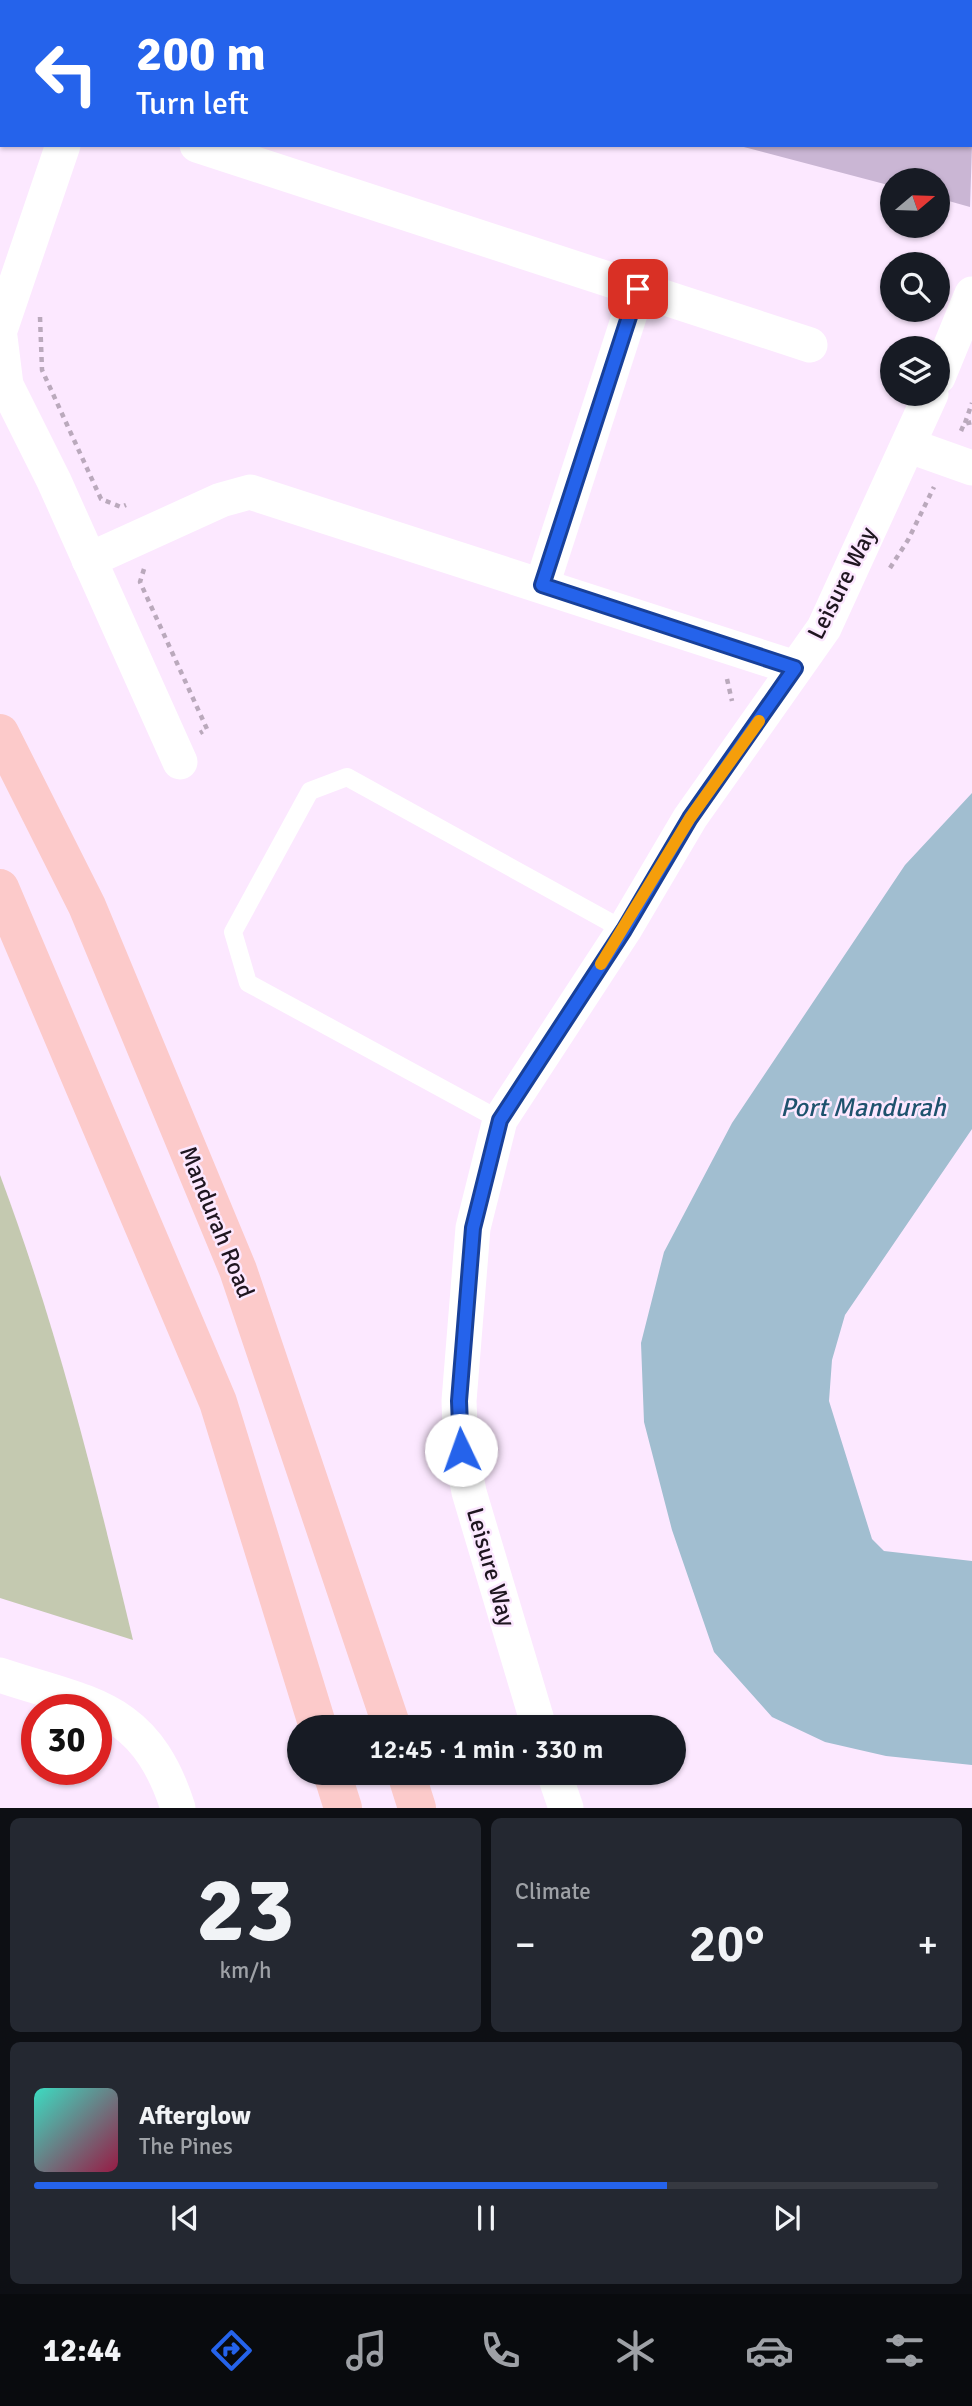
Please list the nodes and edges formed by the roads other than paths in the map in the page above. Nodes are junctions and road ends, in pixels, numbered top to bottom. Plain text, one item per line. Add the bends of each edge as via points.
1 (62, 147) edge
2 (203, 147) edge
3 (638, 289) junction
4 (972, 294) edge
5 (0, 330) edge
6 (0, 337) edge
7 (810, 345) dead end
8 (950, 348) edge
9 (926, 406) edge
10 (910, 446) junction
11 (972, 468) edge
12 (89, 560) junction
13 (542, 585) junction
14 (795, 668) junction
15 (0, 733) edge
16 (177, 755) road end
17 (0, 888) edge
18 (624, 930) junction
19 (500, 1120) junction
20 (0, 1675) edge
21 (314, 1715) edge
22 (388, 1715) edge
23 (535, 1715) edge
24 (336, 1785) edge
25 (410, 1785) edge
26 (558, 1785) edge
27 (178, 1808) edge
28 (343, 1808) edge
29 (417, 1808) edge
30 (566, 1808) edge

1 - 5 street
2 - 3 street
3 - 7 street
3 - 13 street
4 - 8 street
6 - 12 street via 6,385
9 - 10 street, Leisure Way
10 - 11 street
10 - 14 street, Leisure Way via 824,628
12 - 13 street via 221,500 250,492
12 - 16 street
13 - 14 street
14 - 18 street, Leisure Way via 690,818
15 - 22 highway, Mandurah Road via 87,906 238,1270
17 - 21 highway via 218,1402
18 - 19 street, Leisure Way
18 - 19 lane via 347,777 310,791 233,932 248,983
19 - 23 street, Leisure Way via 473,1228 459,1401 461,1450 469,1492
20 - 27 street via 93,1703 118,1716 149,1745
24 - 28 highway
25 - 29 highway
26 - 30 street

